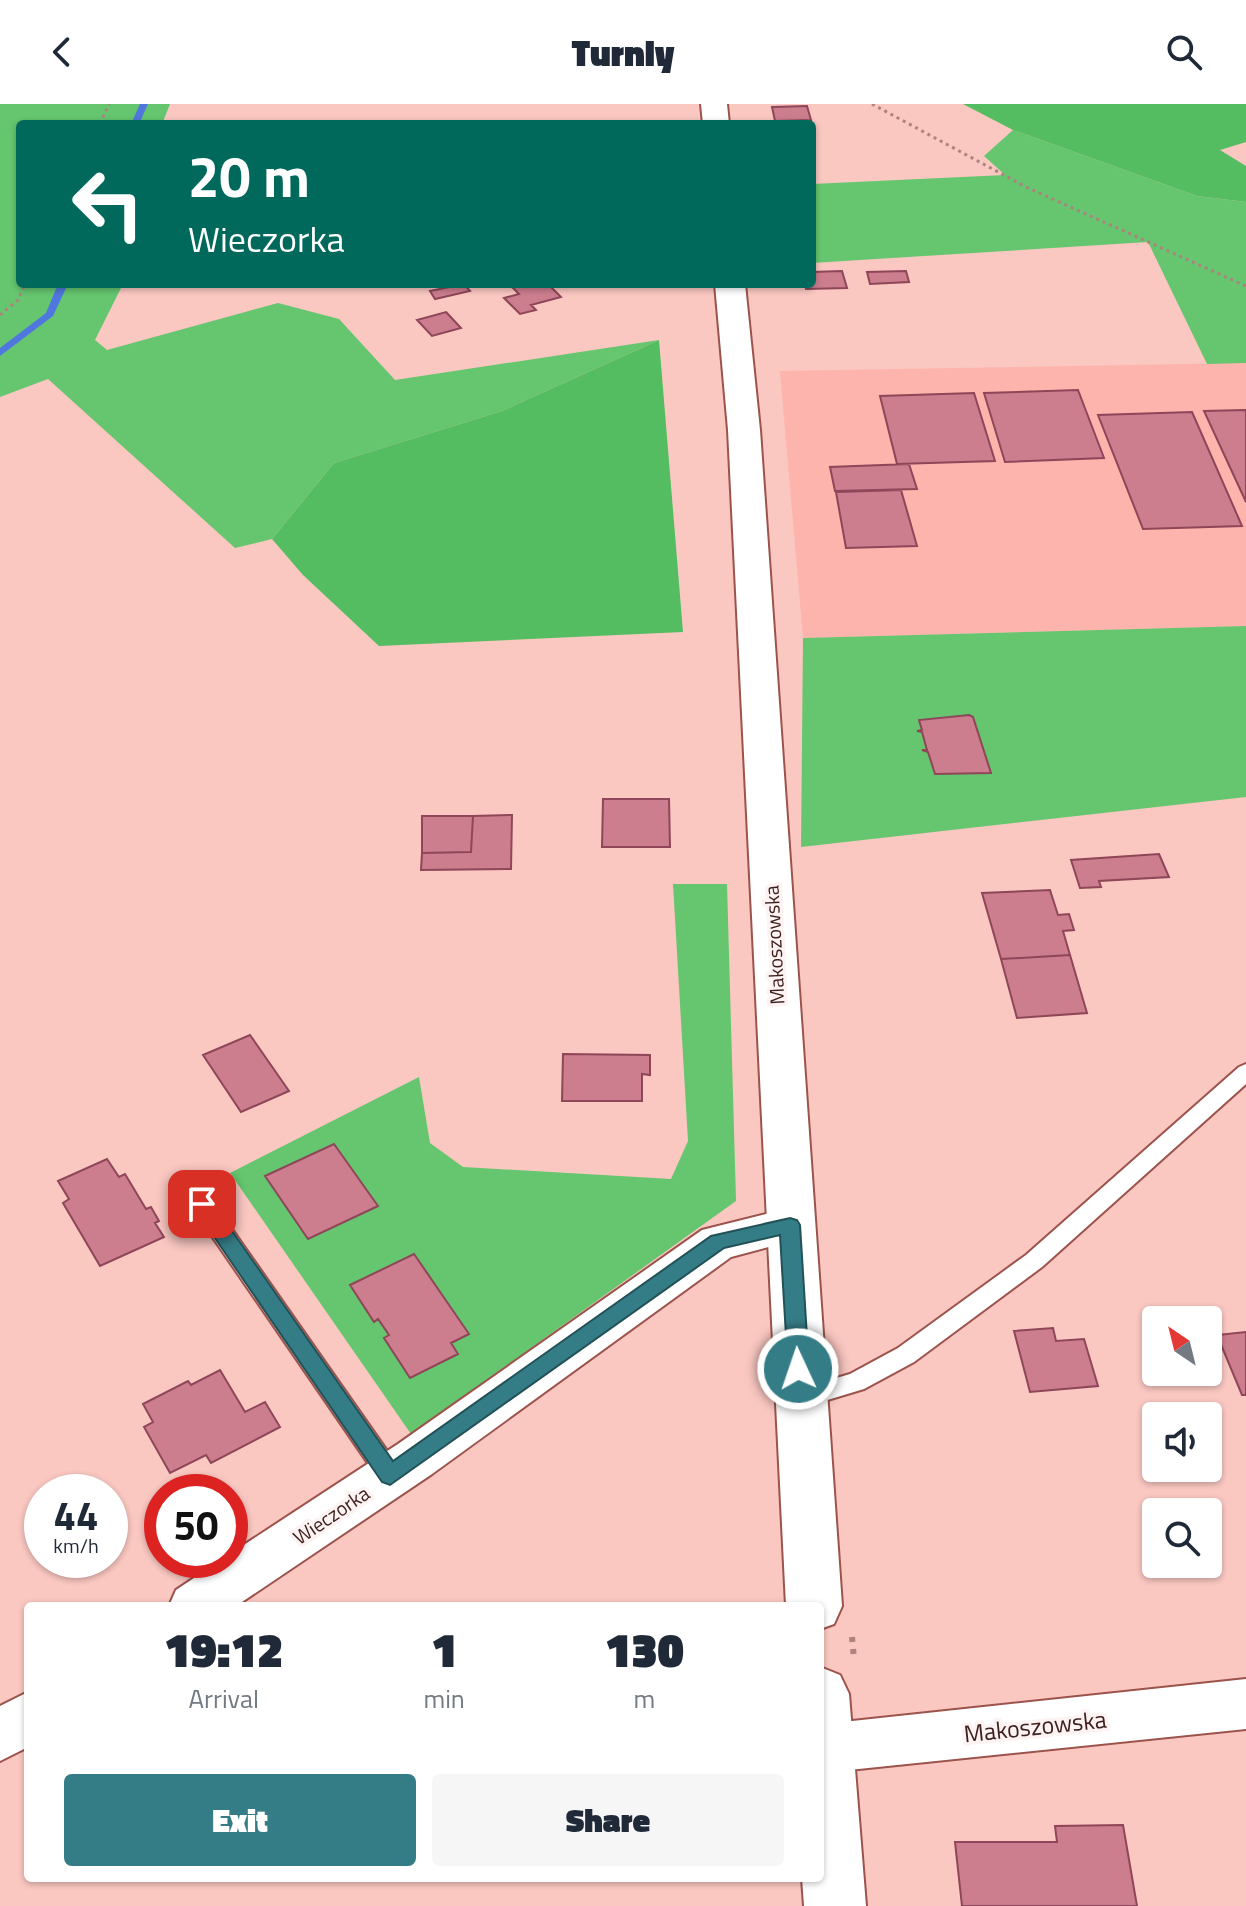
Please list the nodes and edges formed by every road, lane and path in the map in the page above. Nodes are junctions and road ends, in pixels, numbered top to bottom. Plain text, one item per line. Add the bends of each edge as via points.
1 (872, 104) edge
2 (1246, 286) edge
3 (23, 288) edge
4 (730, 288) edge
5 (0, 315) edge
6 (1246, 1072) edge
7 (202, 1204) dead end
8 (790, 1225) junction
9 (800, 1398) junction
10 (390, 1475) junction
11 (200, 1602) edge
12 (814, 1602) edge
13 (1246, 1704) edge
14 (24, 1720) edge
15 (824, 1721) edge
16 (0, 1736) edge
17 (824, 1749) edge
18 (835, 1906) edge

1 - 2 path via 1026,187
3 - 5 path
4 - 8 main road, Makoszowska via 746,461
6 - 9 lane via 1034,1261 983,1299 906,1355 856,1382
7 - 10 lane
8 - 9 main road, Makoszowska
8 - 10 street, Wieczorka via 718,1242
9 - 12 main road, Makoszowska
10 - 11 street, Wieczorka
13 - 15 street, Makoszowska
14 - 16 street
17 - 18 main road, Makoszowska

